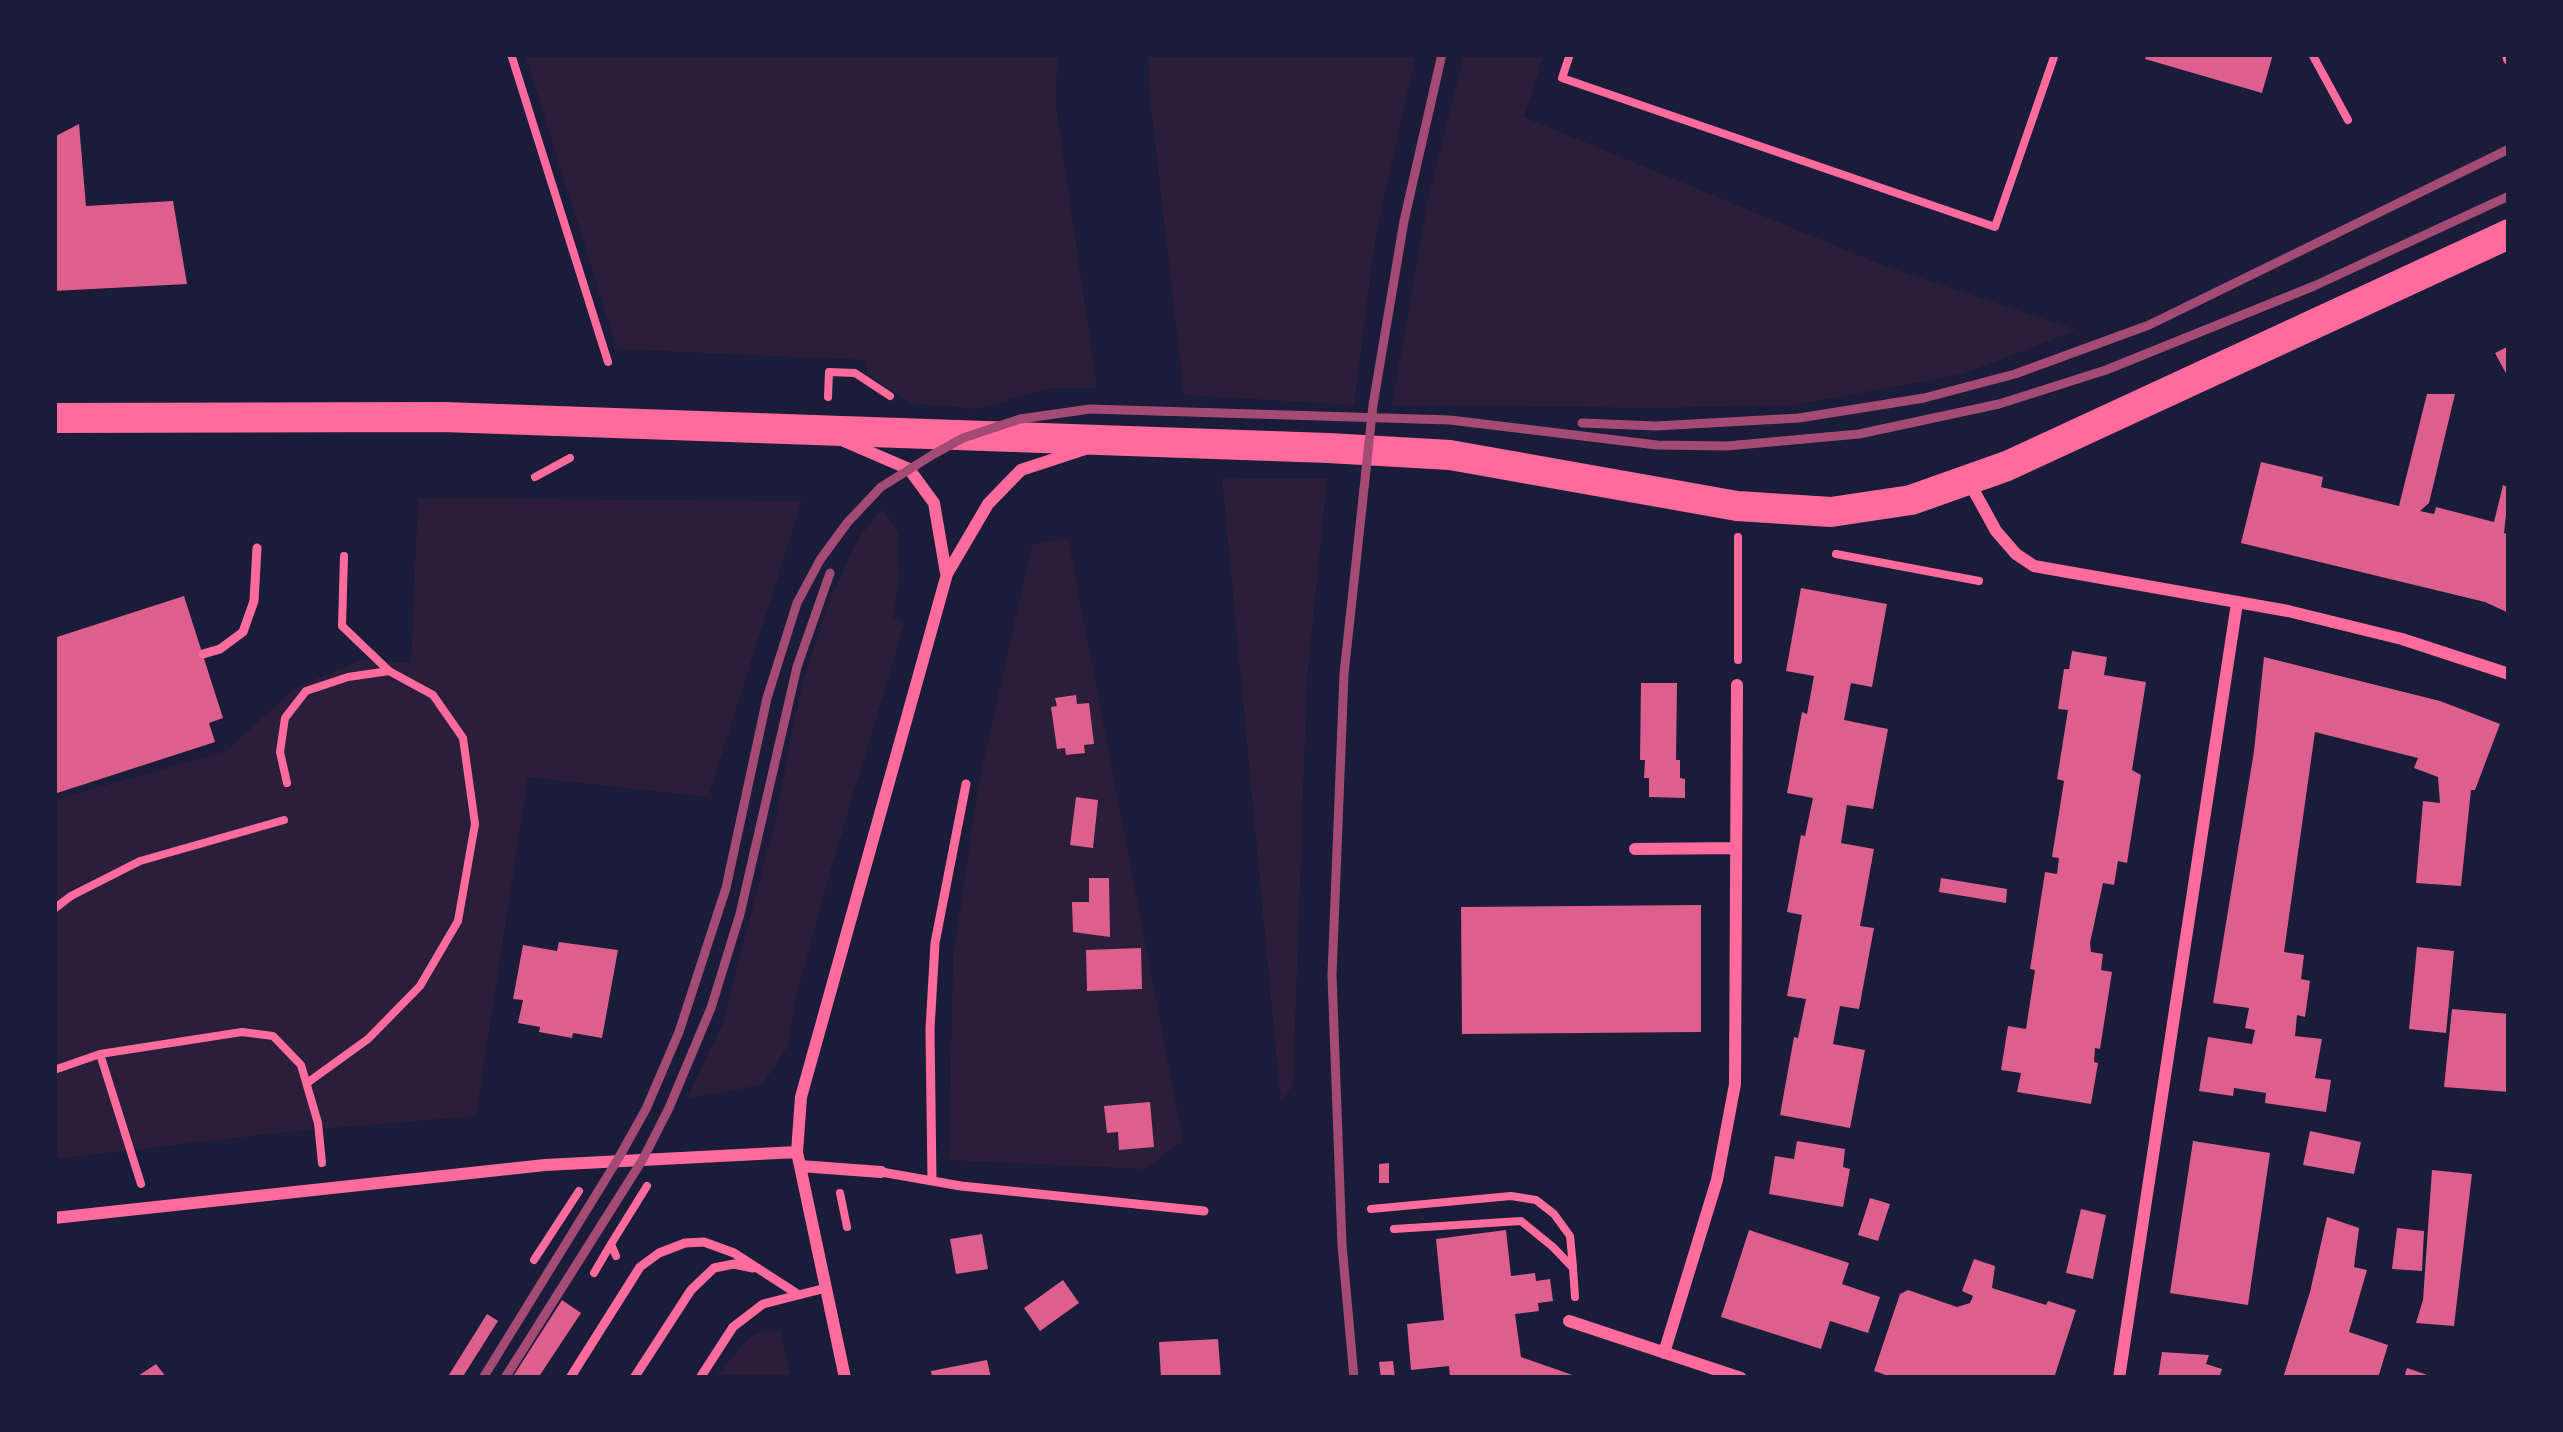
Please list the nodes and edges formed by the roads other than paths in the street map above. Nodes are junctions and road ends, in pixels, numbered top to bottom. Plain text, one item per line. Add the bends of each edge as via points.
1 (2509, 234) edge
2 (54, 418) edge
3 (826, 433) junction
4 (1104, 443) junction
5 (1968, 480) junction
6 (257, 548) dead end
7 (947, 574) junction
8 (2237, 603) junction
9 (203, 654) dead end
10 (2509, 674) edge
11 (1738, 685) road end
12 (966, 784) dead end
13 (1736, 848) junction
14 (1634, 849) dead end
15 (799, 1159) junction
16 (881, 1172) joint
17 (932, 1181) junction
18 (1204, 1211) dead end
19 (54, 1218) edge
20 (759, 1269) junction
21 (826, 1288) junction
22 (799, 1295) junction
23 (1568, 1321) road end
24 (1664, 1353) junction
25 (570, 1378) edge
26 (634, 1378) edge
27 (700, 1378) edge
28 (845, 1378) edge
29 (1741, 1378) edge
30 (2119, 1378) edge

1 - 5 main road
2 - 3 main road via 442,417
3 - 4 main road
3 - 7 street via 909,469 934,503
4 - 5 main road via 1450,455 1796,512 1869,509
4 - 7 street via 1021,470 988,504
5 - 8 street via 1996,531 2034,566
6 - 9 lane via 243,632
7 - 15 street via 801,1097
8 - 10 street via 2402,639
8 - 30 street
11 - 13 street
12 - 17 lane via 935,943
13 - 14 street
13 - 24 street via 1734,1097
15 - 16 street
15 - 19 street via 581,1162
15 - 21 street
16 - 17 lane
17 - 18 lane
20 - 22 lane
20 - 25 lane via 704,1242 659,1252 640,1267
20 - 26 lane via 714,1268
21 - 22 lane
21 - 28 street
22 - 27 lane via 763,1304 741,1321
23 - 24 street
24 - 29 street

